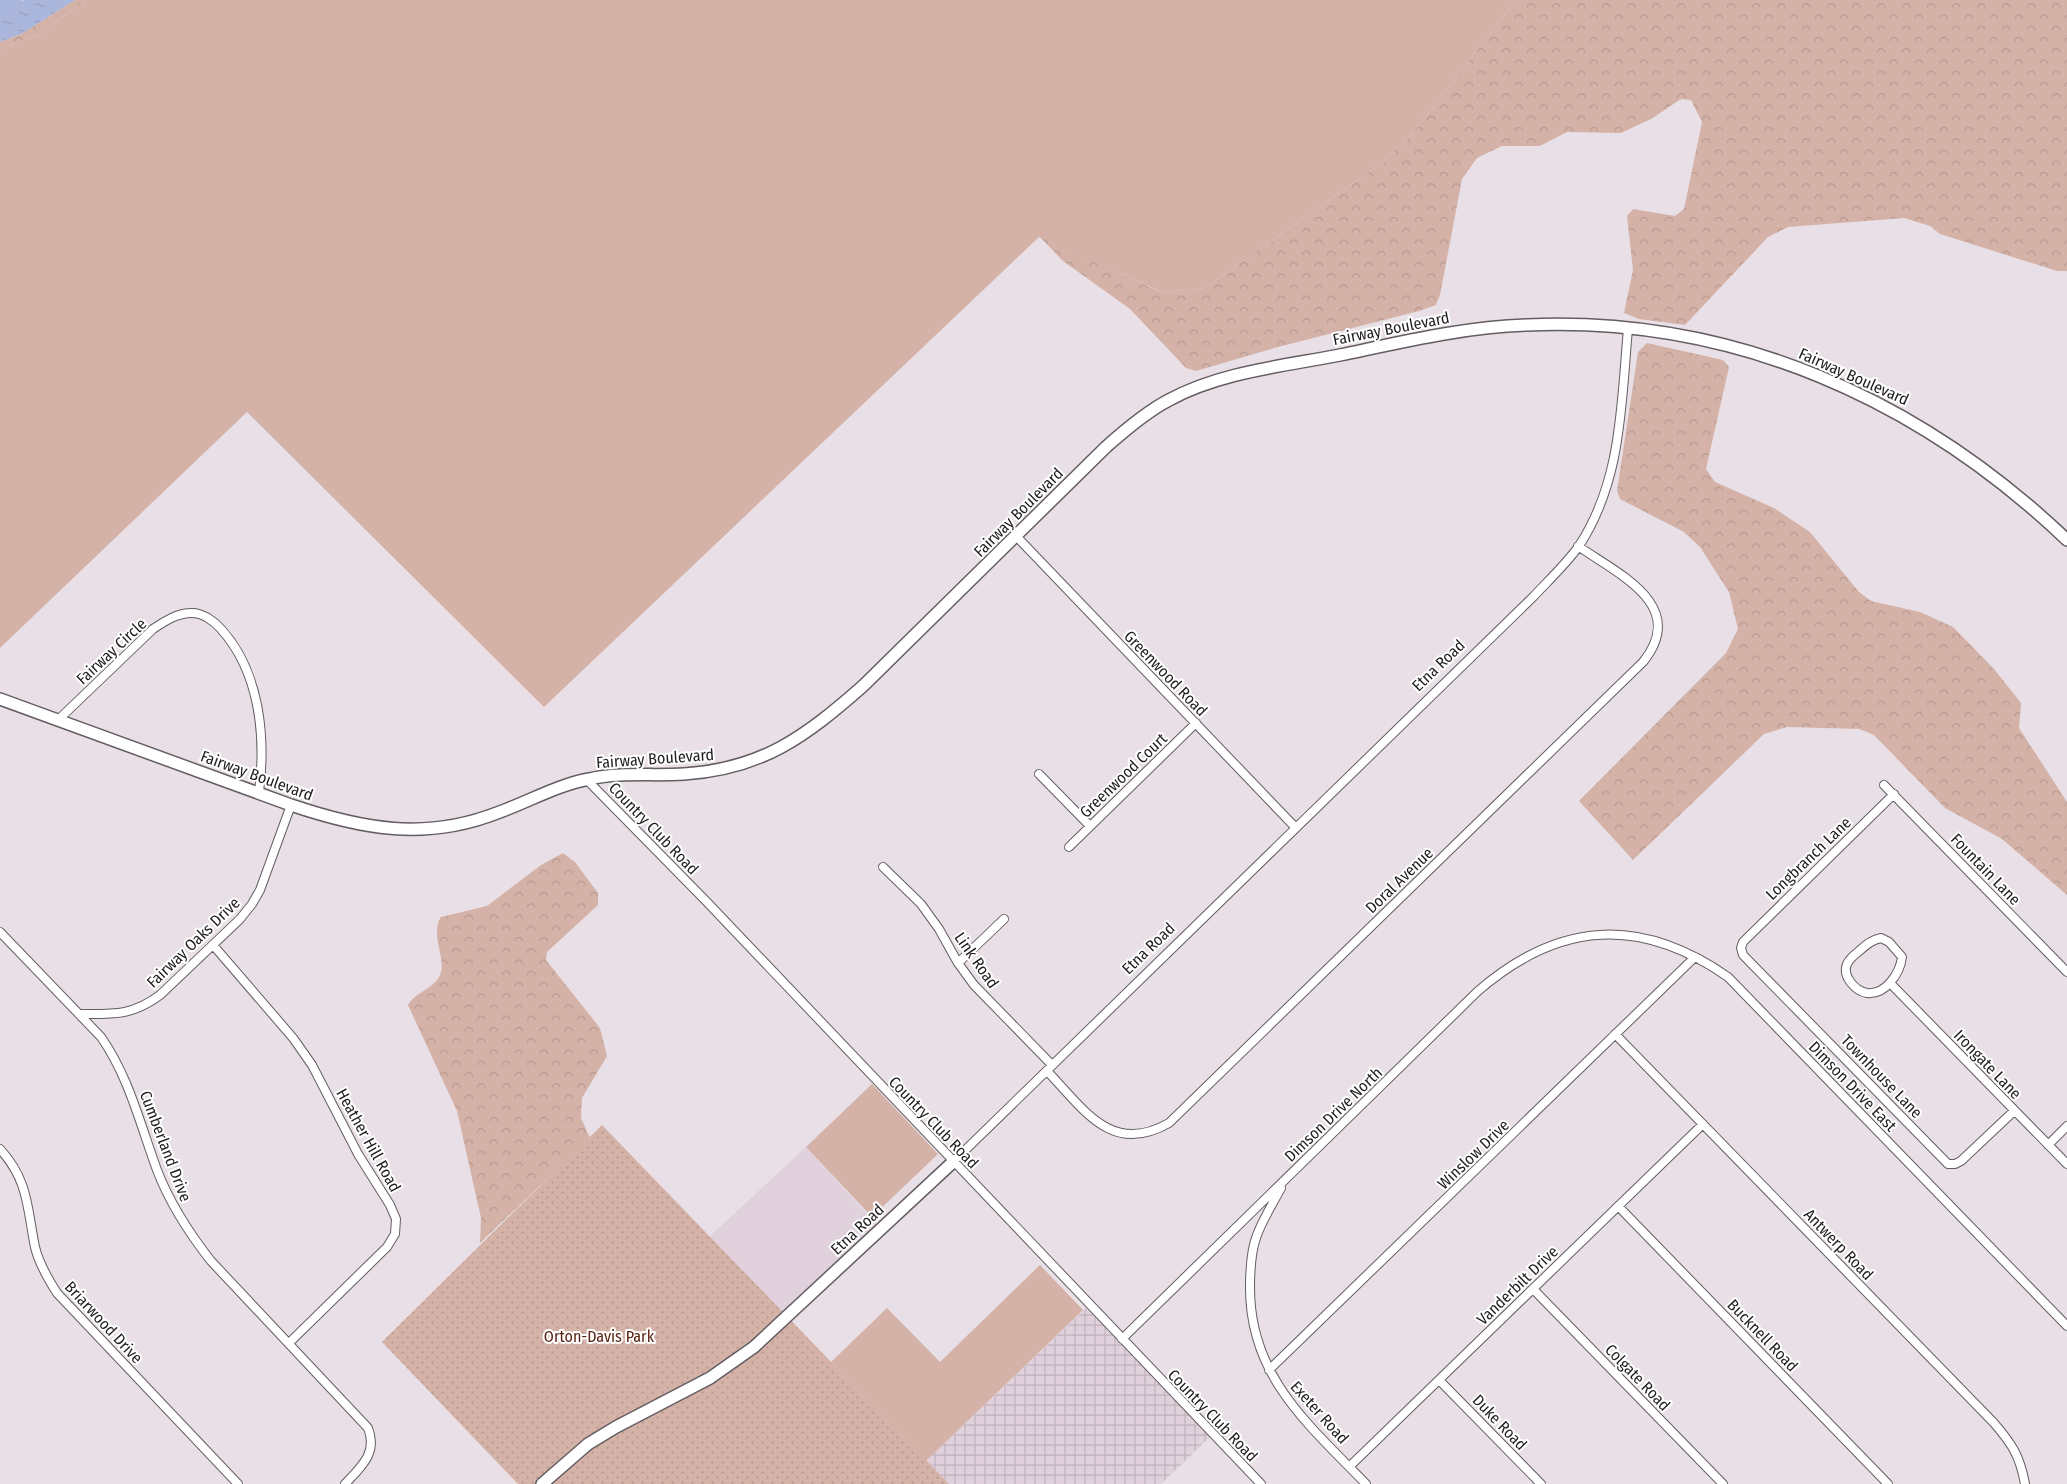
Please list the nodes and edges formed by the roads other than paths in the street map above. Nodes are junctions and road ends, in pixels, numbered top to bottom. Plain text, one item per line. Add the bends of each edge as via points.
1 (1628, 329) junction
2 (1017, 537) junction
3 (2067, 540) edge
4 (1578, 546) junction
5 (0, 699) edge
6 (58, 720) junction
7 (1196, 723) junction
8 (1039, 774) dead end
9 (586, 779) junction
10 (1884, 785) dead end
11 (259, 792) junction
12 (1894, 794) junction
13 (290, 805) junction
14 (1090, 826) junction
15 (1295, 828) junction
16 (1069, 847) dead end
17 (884, 866) dead end
18 (1004, 920) dead end
19 (0, 932) edge
20 (1581, 937) joint
21 (1743, 942) joint
22 (213, 945) junction
23 (1695, 957) junction
24 (958, 963) junction
25 (2067, 972) edge
26 (1890, 983) junction
27 (80, 1014) junction
28 (1615, 1034) junction
29 (1049, 1068) junction
30 (2014, 1111) junction
31 (1703, 1124) junction
32 (2067, 1126) edge
33 (2048, 1144) junction
34 (0, 1149) edge
35 (953, 1162) junction
36 (2067, 1164) edge
37 (1284, 1181) junction
38 (1618, 1206) junction
39 (1533, 1289) junction
40 (2067, 1326) edge
41 (1122, 1339) junction
42 (288, 1343) junction
43 (1269, 1370) junction
44 (1439, 1380) junction
45 (1350, 1466) junction
46 (238, 1484) edge
47 (346, 1484) edge
48 (542, 1484) edge
49 (1261, 1484) edge
50 (1366, 1484) edge
51 (1541, 1484) edge
52 (1723, 1484) edge
53 (1888, 1484) edge
54 (2025, 1484) edge

1 - 2 street, Fairway Boulevard via 1567,324 1479,328 1209,383 1170,399 1128,429
1 - 3 street, Fairway Boulevard via 1720,344 1796,366 1840,384 1894,411 1954,448 2030,506
1 - 4 street, Etna Road via 1613,469 1596,513
2 - 7 street, Greenwood Road
2 - 9 street, Fairway Boulevard via 863,686 820,724 782,749 756,760 712,771 608,775
4 - 15 street, Etna Road via 1533,596
4 - 29 street, Doral Avenue via 1637,587 1652,602 1658,634 1644,662 1169,1123 1145,1134 1130,1136 1118,1133 1095,1120
5 - 6 street, Fairway Boulevard
6 - 11 street, Fairway Boulevard
6 - 11 street, Fairway Circle via 153,629 181,614 202,614 228,637 250,678 261,733
7 - 14 street, Greenwood Court
7 - 15 street, Greenwood Road
8 - 14 street
9 - 13 street, Fairway Boulevard via 476,820 431,829 378,828 333,819
9 - 35 street, Country Club Road
10 - 12 street, Fountain Lane
11 - 13 street, Fairway Boulevard
12 - 21 street, Longbranch Lane
12 - 25 street, Fountain Lane
13 - 22 street, Fairway Oaks Drive via 260,890 240,919
14 - 16 street, Greenwood Court
15 - 29 street, Etna Road
17 - 24 street, Link Road via 940,928
18 - 24 street
19 - 27 street, Cumberland Drive
20 - 23 street, Dimson Drive East via 1620,935 1655,941
20 - 37 street, Dimson Drive North via 1542,948 1500,972
21 - 30 street, Townhouse Lane via 1743,955 1948,1164 1961,1162
22 - 27 street, Fairway Oaks Drive via 160,995 139,1009 114,1014
22 - 42 street, Heather Hill Road via 294,1038 396,1219 394,1234 387,1247
23 - 28 street, Winslow Drive
23 - 40 street, Dimson Drive East via 1738,986
24 - 29 street, Link Road
26 - 26 street via 1868,993 1858,989 1849,981 1847,964 1873,940 1880,938 1889,942 1902,957
26 - 30 street, Irongate Lane
27 - 42 street, Cumberland Drive via 115,1057 172,1204 191,1236
28 - 31 street, Antwerp Road
28 - 43 street, Winslow Drive
29 - 35 street, Etna Road
30 - 33 street, Irongate Lane
31 - 38 street, Vanderbilt Drive
31 - 54 street, Antwerp Road via 1994,1423 2016,1452
32 - 33 street
33 - 36 street, Irongate Lane
34 - 46 street, Briarwood Drive via 21,1180 41,1265 57,1293
35 - 41 street, Country Club Road
35 - 48 street, Etna Road via 754,1347 703,1382 616,1426 588,1444
37 - 41 street, Dimson Drive North
37 - 43 street, Exeter Road via 1256,1236 1250,1276 1254,1329
38 - 39 street, Vanderbilt Drive
38 - 53 street, Bucknell Road
39 - 44 street, Vanderbilt Drive
39 - 52 street, Colgate Road
41 - 49 street, Country Club Road
42 - 47 street, Cumberland Drive via 368,1428 371,1452
43 - 45 street, Exeter Road via 1303,1419
44 - 45 street, Vanderbilt Drive
44 - 51 street, Duke Road
45 - 50 street, Exeter Road

